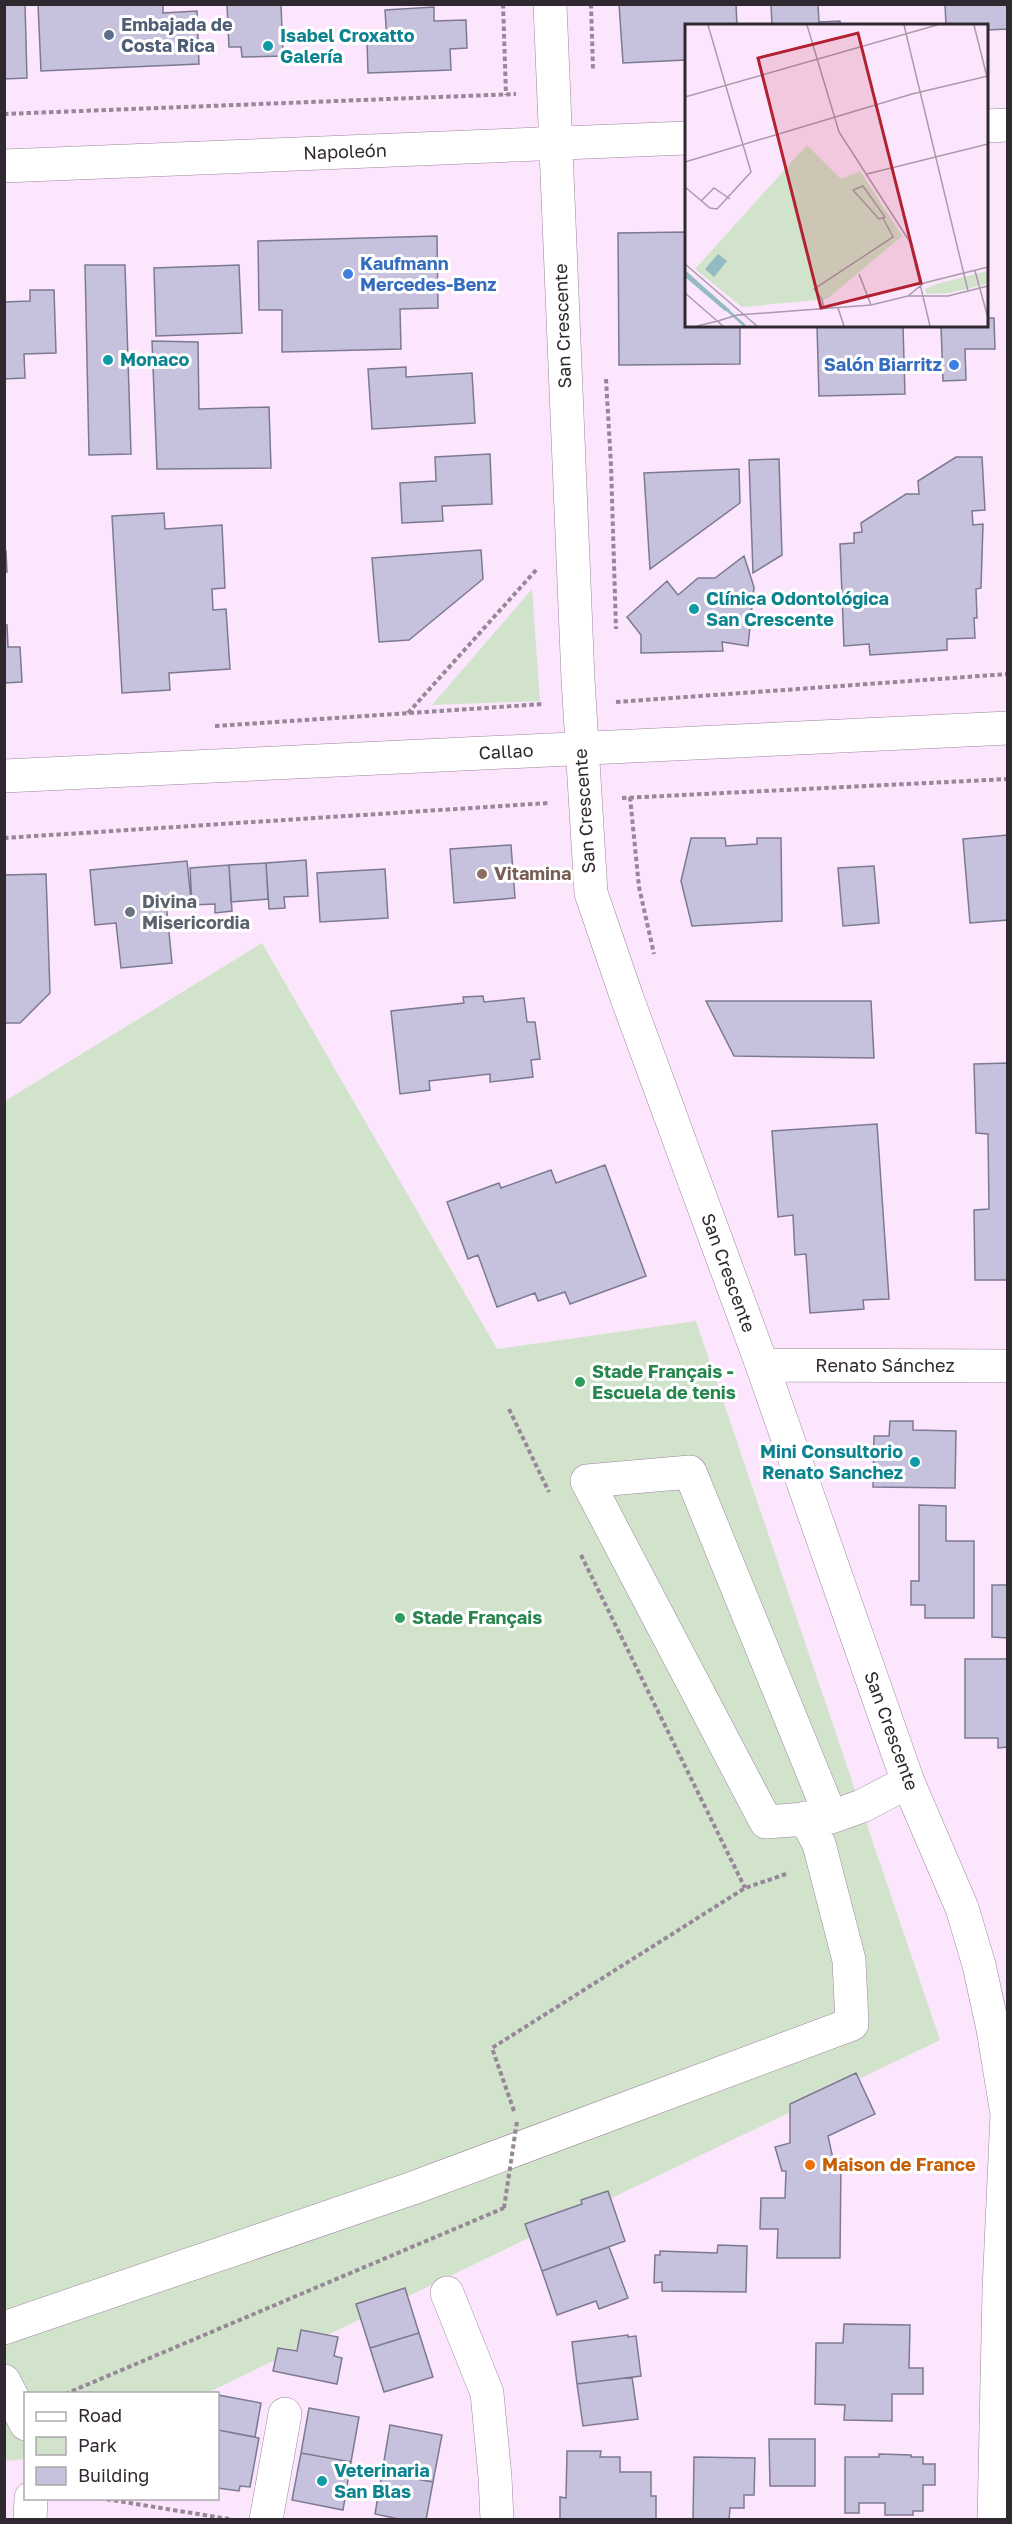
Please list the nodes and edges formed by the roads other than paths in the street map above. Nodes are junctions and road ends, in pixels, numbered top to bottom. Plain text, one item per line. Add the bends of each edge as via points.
1 (550, 4) edge
2 (1008, 125) edge
3 (988, 126) edge
4 (685, 138) edge
5 (556, 143) junction
6 (4, 166) edge
7 (1008, 728) edge
8 (581, 748) junction
9 (4, 776) edge
10 (762, 1365) junction
11 (1008, 1366) edge
12 (908, 1782) junction
13 (818, 1818) junction
14 (447, 2293) dead end
15 (4, 2328) edge
16 (4, 2380) edge
17 (285, 2414) dead end
18 (24, 2420) edge
19 (32, 2500) edge
20 (30, 2520) edge
21 (266, 2520) edge
22 (497, 2520) edge
23 (994, 2520) edge

1 - 5 street, San Crescente
2 - 3 street
4 - 5 street, Napoleón
5 - 6 street, Napoleón
5 - 8 street, San Crescente
7 - 8 street, Callao
8 - 9 street, Callao
8 - 10 street, San Crescente via 591,893
10 - 11 street, Renato Sánchez
10 - 12 street, San Crescente
12 - 13 street via 862,1806
12 - 23 street, San Crescente via 962,1908 993,2030 1007,2114
13 - 13 street via 766,1822 586,1480 690,1472
13 - 15 street via 819,1844 849,1959 852,2024 413,2188
14 - 22 street via 487,2393
16 - 18 street
17 - 21 street
19 - 20 street

